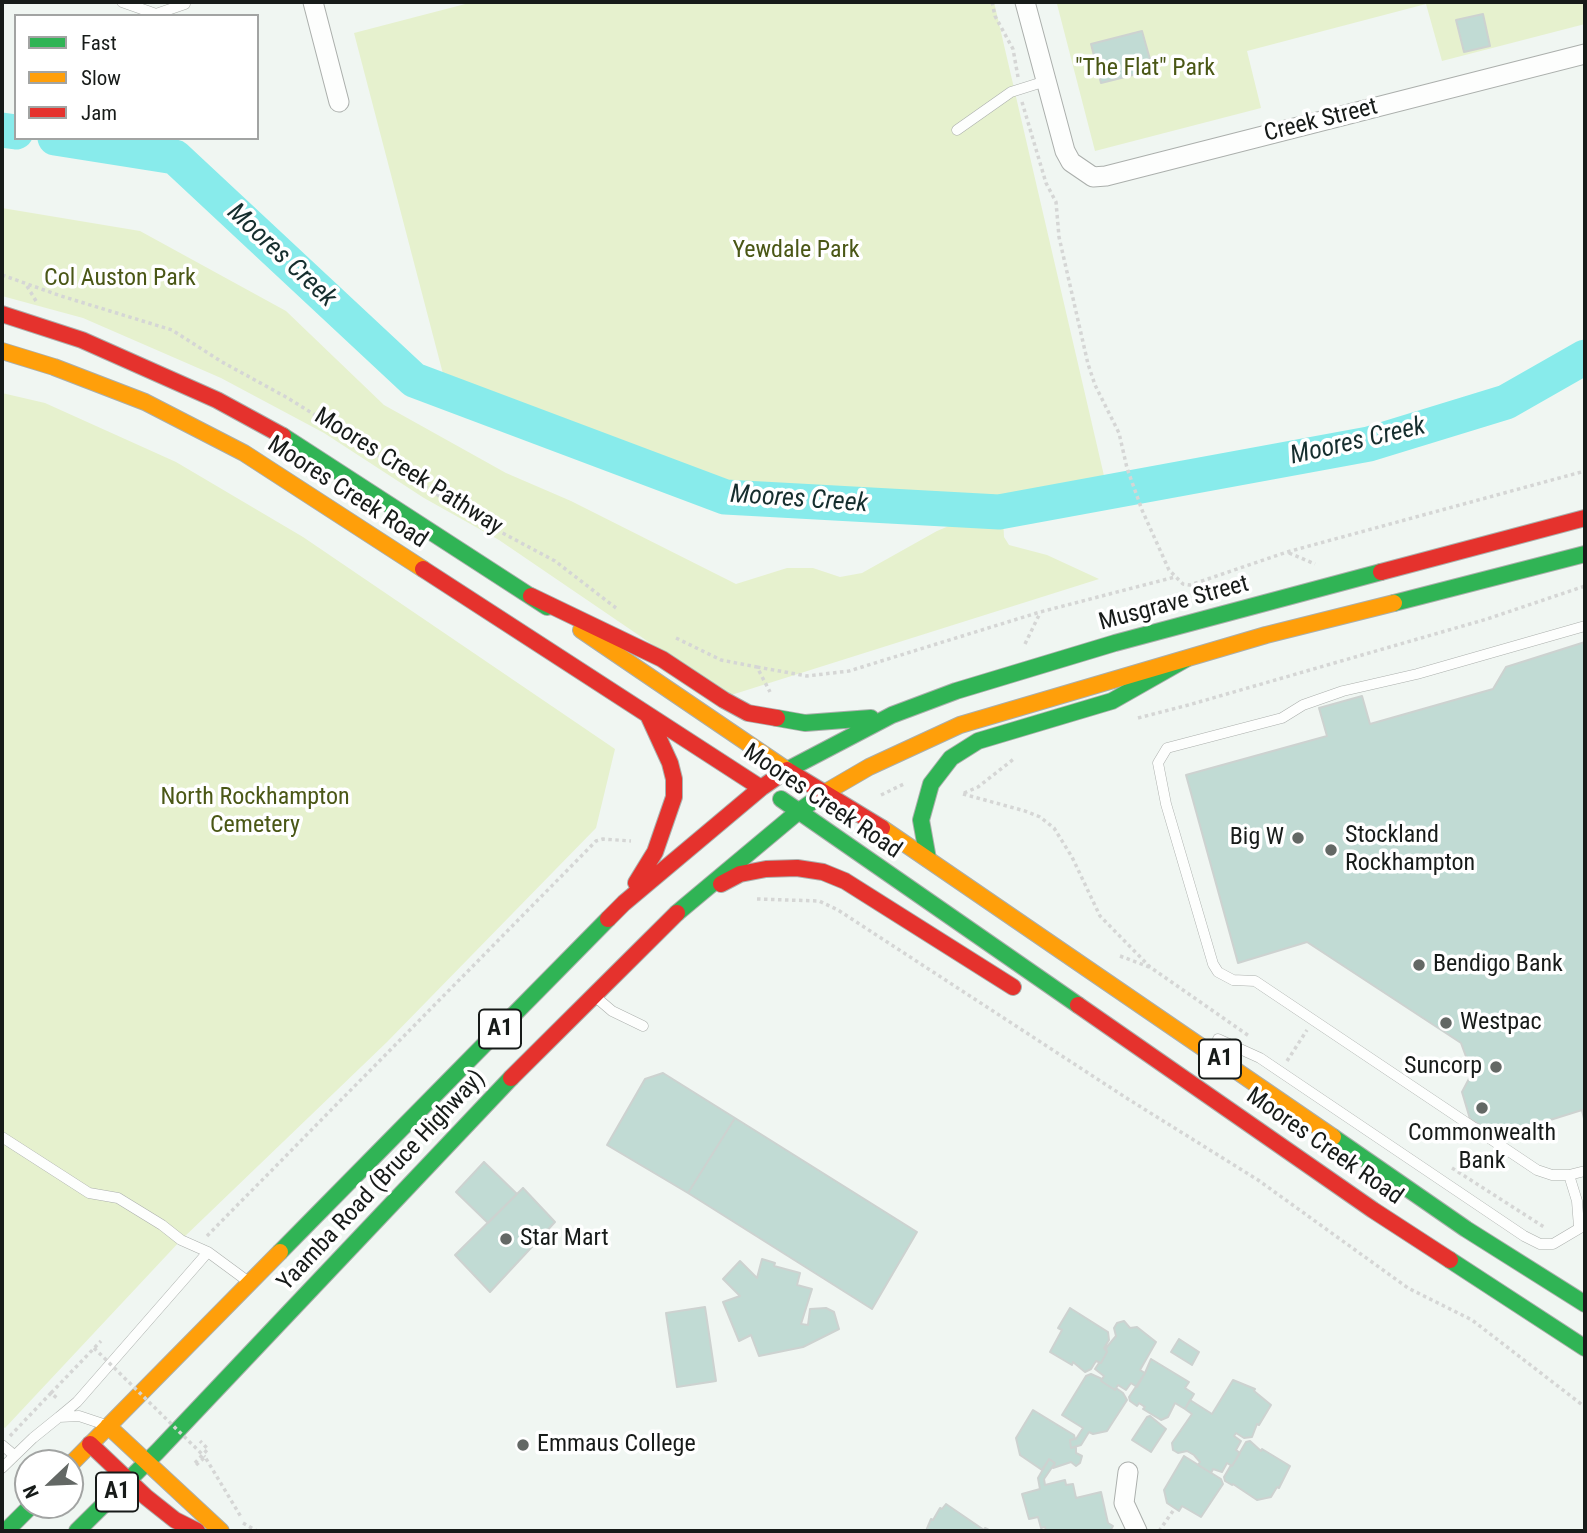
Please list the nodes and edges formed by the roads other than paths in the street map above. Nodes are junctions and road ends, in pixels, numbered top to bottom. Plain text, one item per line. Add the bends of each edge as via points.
1 (122, 2) edge
2 (313, 2) edge
3 (1025, 2) edge
4 (185, 4) dead end
5 (1585, 54) edge
6 (1046, 81) junction
7 (339, 102) dead end
8 (957, 130) dead end
9 (2, 314) edge
10 (2, 351) edge
11 (1585, 518) edge
12 (1585, 554) edge
13 (531, 596) junction
14 (1585, 626) edge
15 (1186, 659) junction
16 (648, 715) junction
17 (892, 715) junction
18 (787, 770) junction
19 (761, 788) junction
20 (826, 793) junction
21 (799, 811) junction
22 (928, 859) junction
23 (693, 897) junction
24 (624, 903) junction
25 (593, 995) junction
26 (1031, 999) dead end
27 (1150, 1010) junction
28 (643, 1026) dead end
29 (1199, 1031) dead end
30 (1211, 1037) dead end
31 (1124, 1057) dead end
32 (2, 1137) edge
33 (1585, 1171) edge
34 (1569, 1175) junction
35 (1326, 1177) junction
36 (1582, 1226) edge
37 (208, 1252) junction
38 (249, 1282) junction
39 (1585, 1304) edge
40 (1585, 1348) edge
41 (59, 1417) junction
42 (108, 1426) junction
43 (90, 1444) junction
44 (2, 1445) edge
45 (21, 1449) edge
46 (84, 1450) edge
47 (14, 1455) joint
48 (147, 1462) junction
49 (2, 1468) edge
50 (1128, 1472) dead end
51 (128, 1481) junction
52 (77, 1531) edge
53 (197, 1531) edge
54 (221, 1531) edge
55 (1137, 1531) edge

1 - 4 lane via 156,14
2 - 7 street
3 - 6 street
5 - 6 street, Creek Street via 1093,177 1071,162 1065,151
6 - 8 lane via 1012,92
9 - 13 main road, Moores Creek Road via 82,340 217,400 292,442
10 - 16 main road, Moores Creek Road via 145,402 244,453
11 - 17 main road, Musgrave Street via 1115,643 967,687
12 - 15 main road
13 - 17 main road via 662,659 748,713 805,723
13 - 18 main road, Moores Creek Road
14 - 34 lane via 1343,691 1282,718 1176,746 1161,753 1158,763 1213,964 1225,977 1255,981 1537,1170
15 - 20 main road via 960,725 869,767
15 - 22 main road via 1112,701 978,741 951,758 931,784 921,820
16 - 19 main road, Moores Creek Road
16 - 24 main road via 670,763 674,797 655,852
17 - 18 main road, Musgrave Street
18 - 19 main road, Yaamba Road (Bruce Highway) / A1
18 - 20 main road, Moores Creek Road / A1
19 - 21 main road, Moores Creek Road / A1
19 - 24 main road, Yaamba Road (Bruce Highway) / A1
20 - 21 main road, Yaamba Road (Bruce Highway) / A1
20 - 22 main road, Moores Creek Road / A1
21 - 23 main road, Yaamba Road (Bruce Highway) / A1
21 - 35 main road, Moores Creek Road / A1
22 - 27 main road, Moores Creek Road / A1
23 - 25 main road, Yaamba Road (Bruce Highway) / A1
23 - 26 main road, A1 via 740,874 766,869 823,872 943,941
24 - 38 main road, Yaamba Road (Bruce Highway) / A1
25 - 28 lane via 612,1011
25 - 48 main road, Yaamba Road (Bruce Highway) / A1
27 - 29 lane
27 - 39 main road, Moores Creek Road / A1 via 1466,1229
30 - 36 lane via 1261,1058 1524,1236 1553,1244
31 - 35 main road, A1
32 - 37 lane via 89,1193 118,1198 181,1240
33 - 34 lane
34 - 36 lane
35 - 40 main road, Moores Creek Road / A1
37 - 38 lane
37 - 41 lane
38 - 42 main road, Yaamba Road (Bruce Highway) / A1
41 - 42 lane via 79,1416
41 - 45 lane
42 - 43 main road, Yaamba Road (Bruce Highway) / A1
42 - 48 main road
43 - 46 main road, Yaamba Road (Bruce Highway) / A1
43 - 51 main road
44 - 47 lane
47 - 49 lane
48 - 51 main road, Yaamba Road (Bruce Highway) / A1
48 - 54 main road
50 - 55 street via 1124,1503
51 - 52 main road, Yaamba Road (Bruce Highway) / A1
51 - 53 main road via 175,1520

